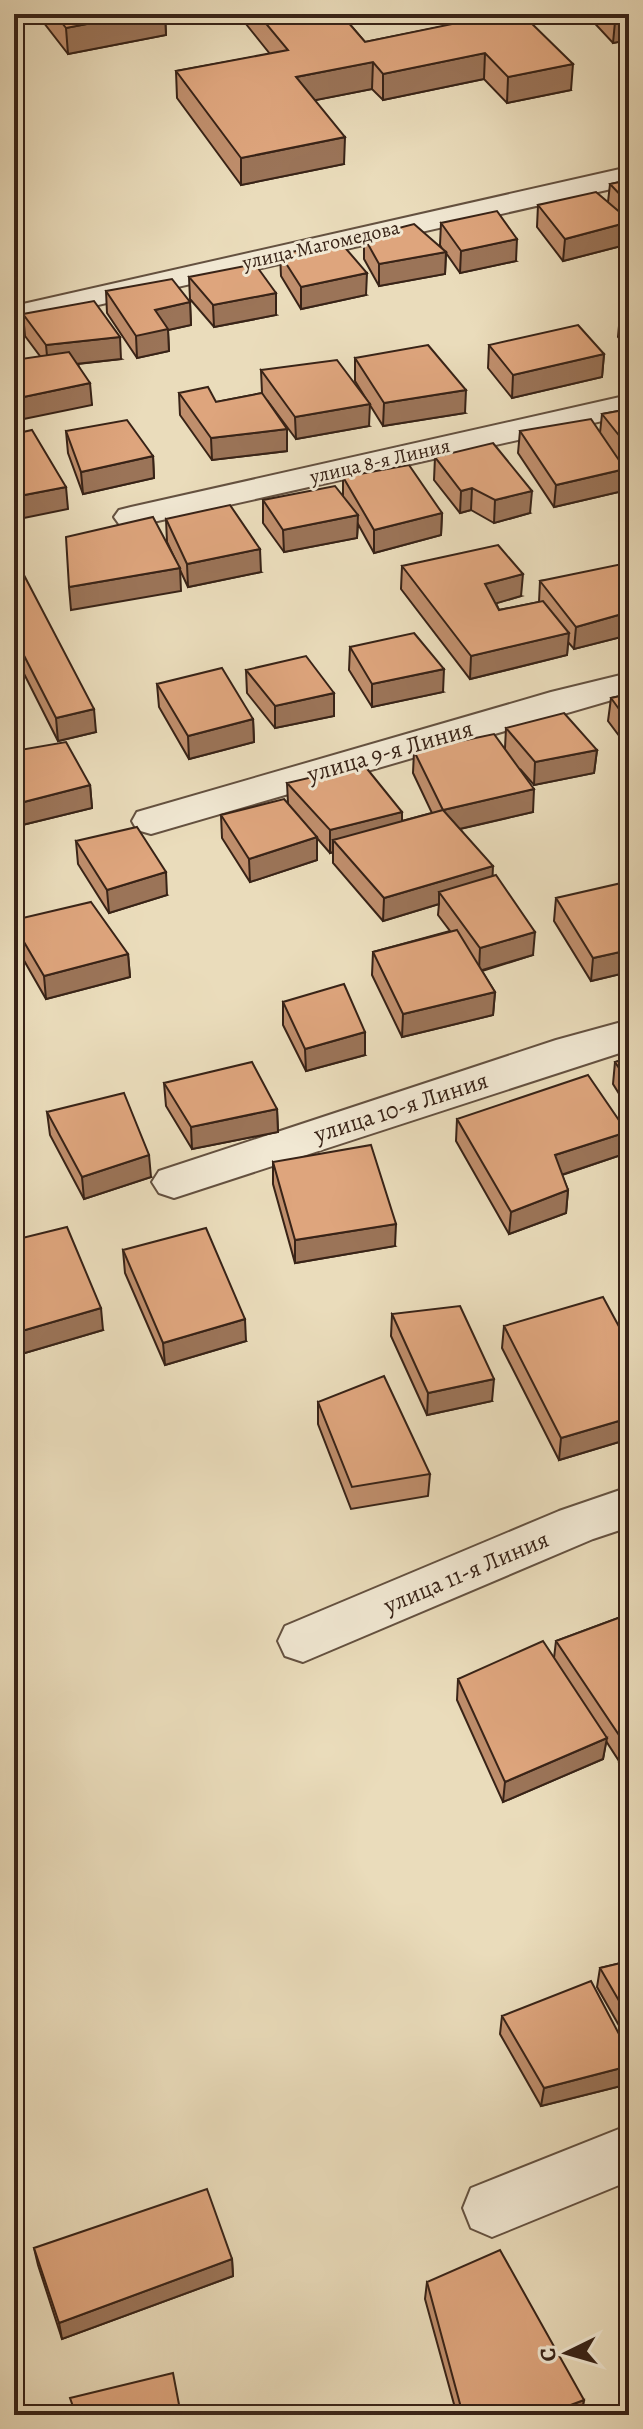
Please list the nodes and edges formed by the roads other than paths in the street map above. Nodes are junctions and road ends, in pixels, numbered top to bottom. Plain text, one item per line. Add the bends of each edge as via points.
1 (629, 176) edge
2 (14, 315) edge
3 (629, 405) edge
4 (131, 517) dead end
5 (629, 684) edge
6 (151, 821) dead end
7 (629, 1035) edge
8 (174, 1182) dead end
9 (629, 1507) edge
10 (303, 1641) dead end
11 (629, 2153) edge
12 (492, 2208) dead end

1 - 2 street, улица Магомедова
3 - 4 street, улица 8-я Линия
5 - 6 street, улица 9-я Линия
7 - 8 street, улица 10-я Линия
9 - 10 street, улица 11-я Линия
11 - 12 street

